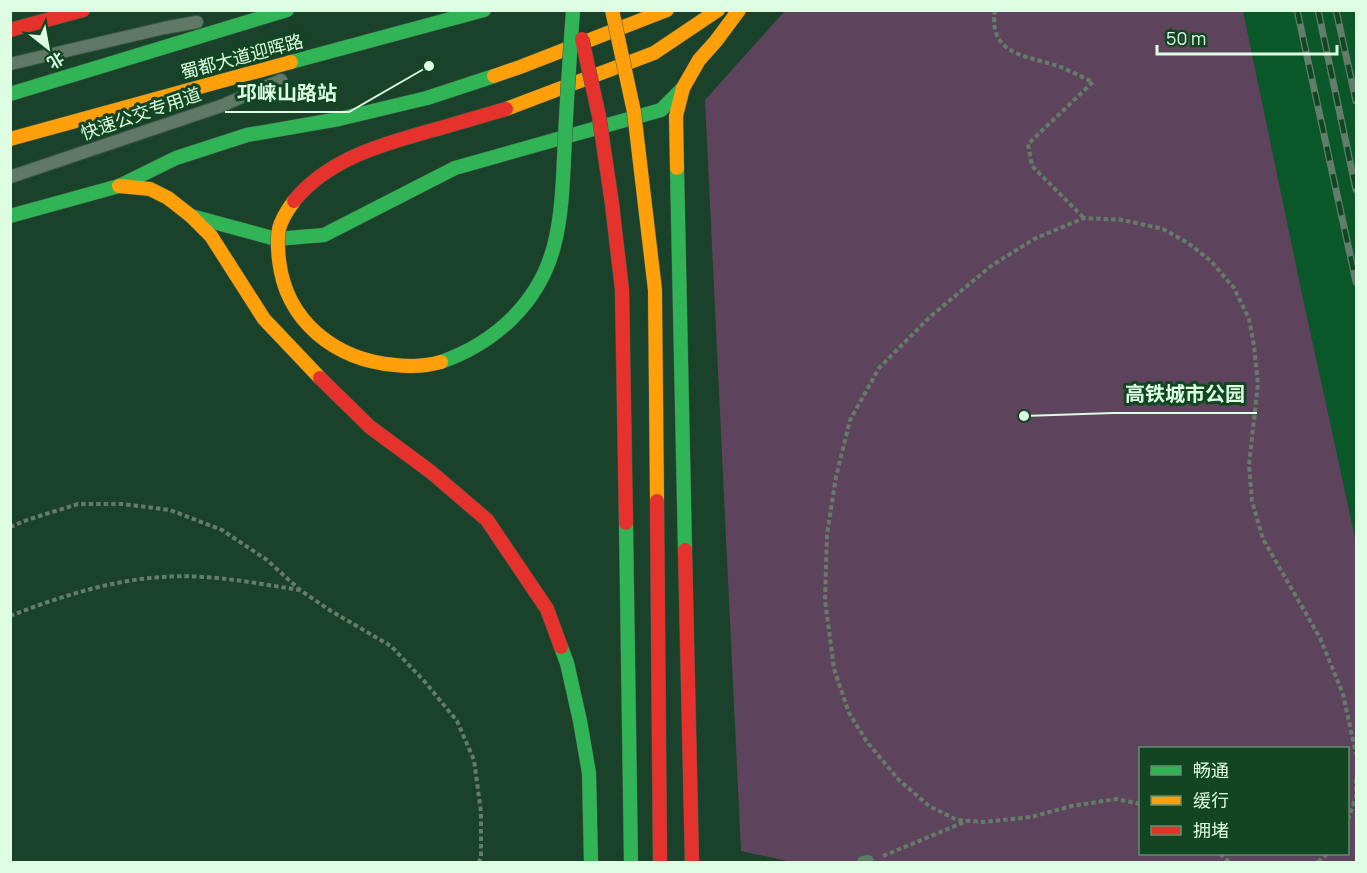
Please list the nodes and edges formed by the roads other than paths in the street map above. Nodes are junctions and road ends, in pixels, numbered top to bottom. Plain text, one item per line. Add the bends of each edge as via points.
1 (83, 10) edge
2 (259, 10) edge
3 (287, 10) edge
4 (484, 10) edge
5 (574, 10) edge
6 (612, 10) edge
7 (667, 10) edge
8 (718, 10) edge
9 (740, 10) edge
10 (10, 30) edge
11 (380, 38) junction
12 (10, 64) edge
13 (683, 88) junction
14 (10, 94) edge
15 (10, 139) edge
16 (10, 177) edge
17 (119, 186) junction
18 (10, 216) edge
19 (191, 216) junction
20 (591, 862) edge
21 (631, 862) edge
22 (660, 862) edge
23 (692, 862) edge

1 - 10 main road
2 - 12 lane
3 - 14 main road, 蜀都大道迎晖路
4 - 11 main road, 蜀都大道迎晖路
5 - 8 main road, bridge via 562,199 554,244 542,279 525,306 483,343 422,366 366,360 344,352 320,336 300,315 285,290 278,265 277,232 288,207 309,184 330,168 392,142 506,109 654,53
5 - 21 main road, bridge via 599,116 622,290
6 - 22 main road, bridge via 634,112 655,290
7 - 17 main road via 427,98 247,135 176,158
9 - 13 main road via 699,60
11 - 15 main road, 蜀都大道迎晖路
11 - 16 lane, 快速公交专用道 via 221,106
13 - 19 main road via 661,110 455,168 324,235 276,239
13 - 23 main road via 676,116
17 - 18 main road
17 - 19 main road via 150,189
19 - 20 main road via 211,236 264,319 317,375 370,427 487,520 547,609 567,663 589,773

